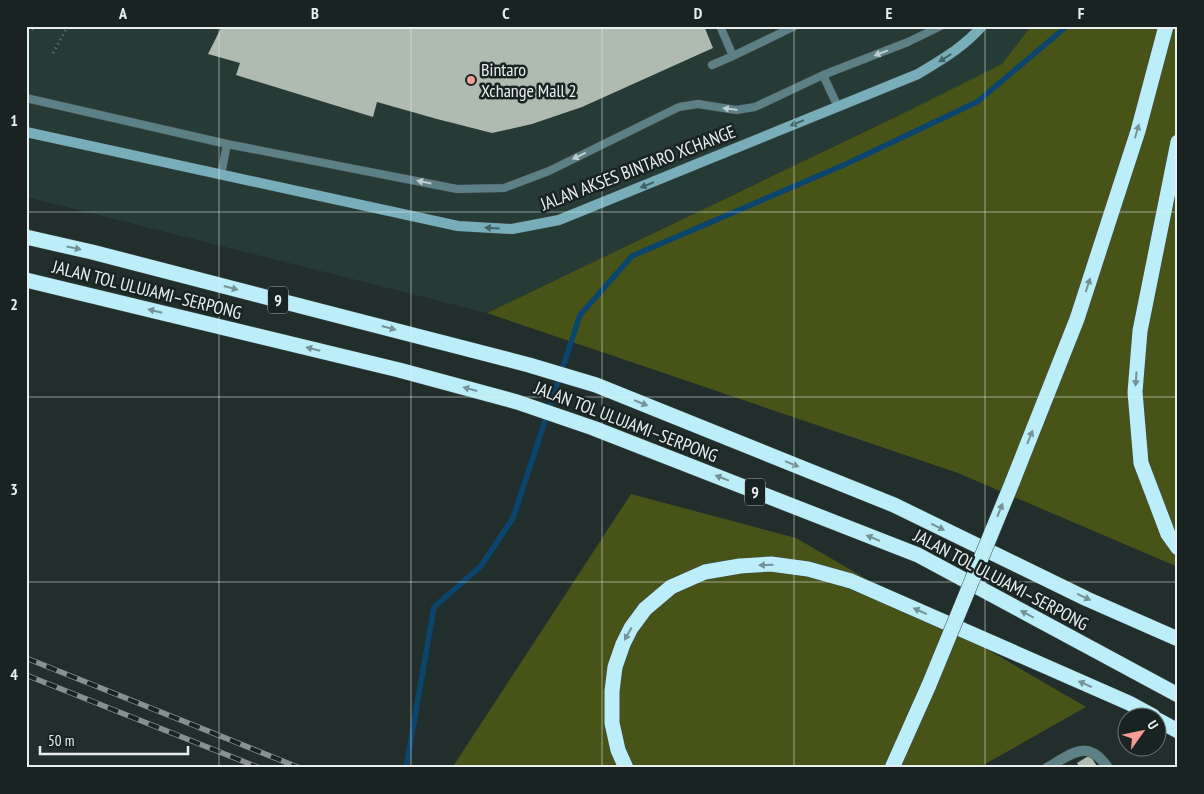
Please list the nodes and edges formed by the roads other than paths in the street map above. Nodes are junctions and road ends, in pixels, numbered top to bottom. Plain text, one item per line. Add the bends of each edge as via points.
1 (720, 26) edge
2 (795, 26) edge
3 (941, 26) edge
4 (982, 26) edge
5 (1166, 26) edge
6 (733, 56) junction
7 (712, 65) dead end
8 (823, 75) junction
9 (26, 98) edge
10 (838, 107) junction
11 (26, 132) edge
12 (1178, 142) edge
13 (227, 144) junction
14 (221, 175) junction
15 (26, 237) edge
16 (26, 280) edge
17 (1178, 548) edge
18 (1178, 639) edge
19 (1178, 695) edge
20 (1135, 706) edge
21 (1166, 723) edge
22 (1178, 730) edge
23 (626, 768) edge
24 (892, 768) edge
25 (1048, 768) edge
26 (1108, 768) edge

1 - 6 lane
2 - 6 lane
3 -> 8 lane
4 -> 10 main road, JALAN AKSES BINTARO XCHANGE via 950,55 918,74
24 -> 5 highway, bridge via 929,685 1077,319 1138,131
6 - 7 lane
8 - 10 lane
8 -> 13 lane via 755,106 736,110 698,104 679,107 549,171 504,188 457,189
9 - 13 lane
10 -> 14 main road, JALAN AKSES BINTARO XCHANGE via 560,220 512,229 458,226
11 - 14 main road, JALAN AKSES BINTARO XCHANGE
12 -> 17 highway via 1140,331 1135,392 1141,463 1168,534
13 - 14 lane
15 -> 18 highway, JALAN TOL ULUJAMI–SERPONG / 9 via 529,365 596,385 894,506
19 -> 16 highway, JALAN TOL ULUJAMI–SERPONG / 9 via 918,555 593,428 518,402 399,370
20 -> 23 highway via 851,581 808,569 771,564 740,566 705,572 671,587 645,609 631,628 615,667 612,690 612,723
21 - 22 highway
25 - 26 street via 1086,750 1094,753

